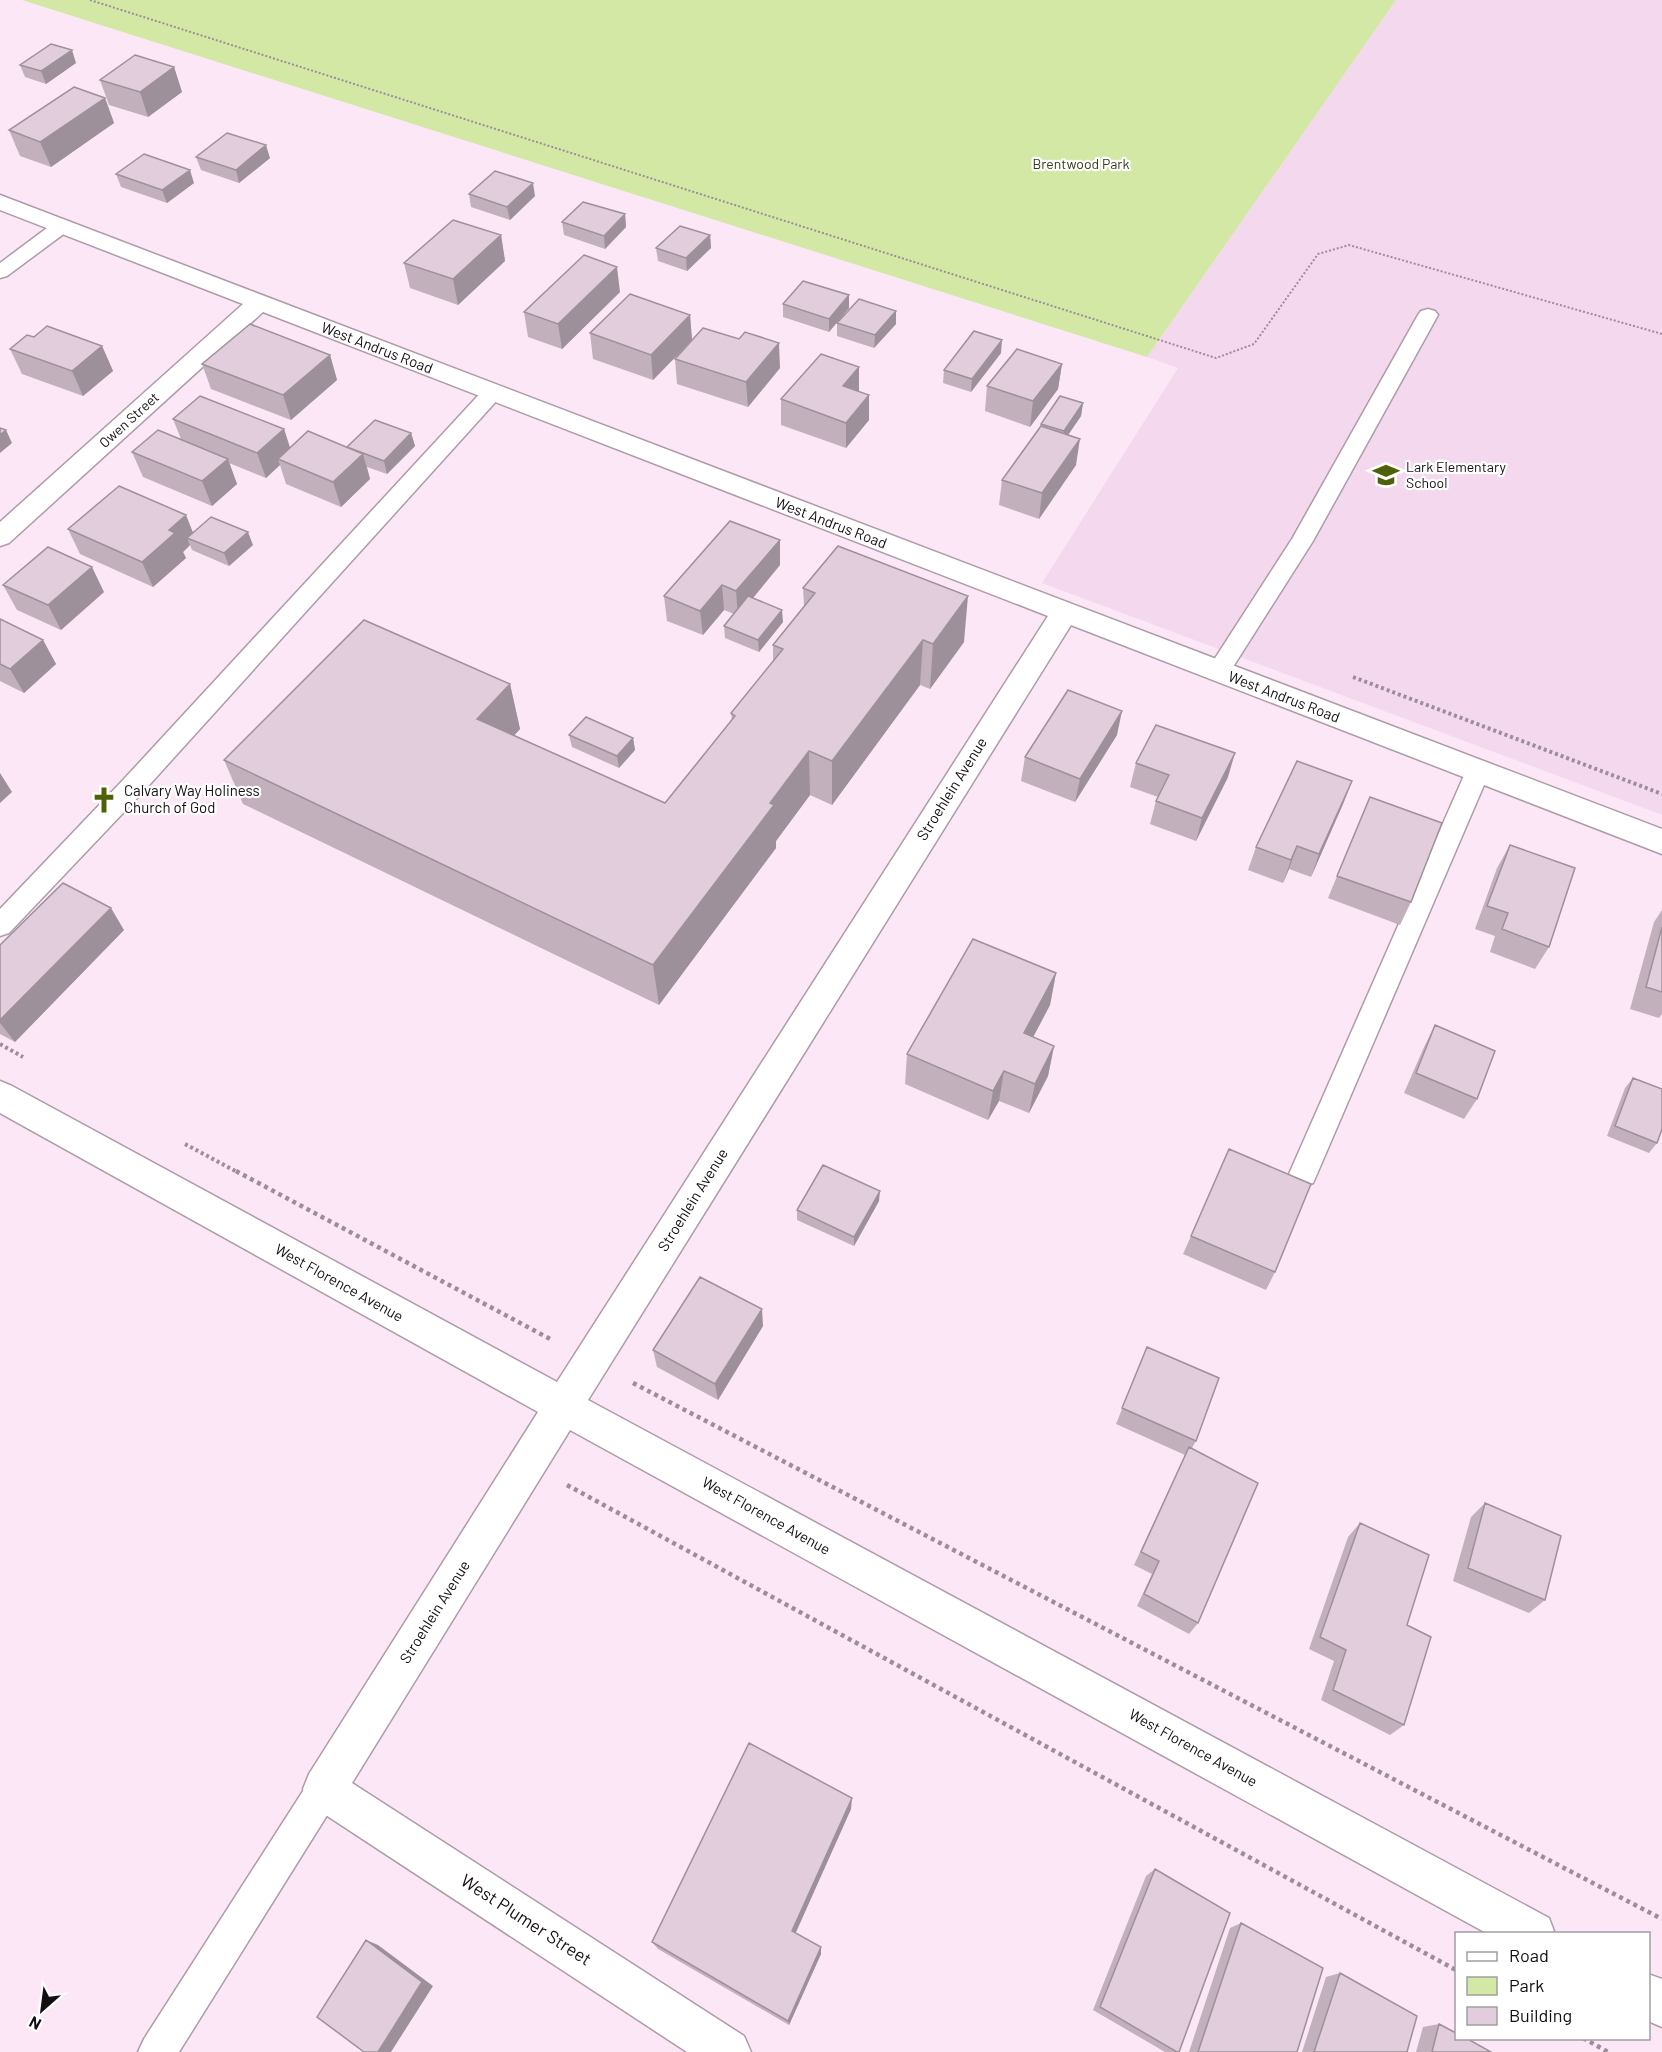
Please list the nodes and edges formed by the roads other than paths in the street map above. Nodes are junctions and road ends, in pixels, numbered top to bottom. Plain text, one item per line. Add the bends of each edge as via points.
1 (0, 202) edge
2 (62, 226) junction
3 (0, 272) edge
4 (259, 303) junction
5 (1428, 315) dead end
6 (493, 392) junction
7 (0, 537) edge
8 (1064, 612) junction
9 (1218, 672) junction
10 (1478, 771) junction
11 (1662, 842) edge
12 (0, 926) edge
13 (0, 1096) edge
14 (1303, 1174) dead end
15 (563, 1406) junction
16 (324, 1789) junction
17 (1529, 1932) edge
18 (157, 2052) edge
19 (728, 2052) edge

1 - 2 street, West Andrus Road
2 - 3 lane
2 - 4 street, West Andrus Road
4 - 6 street, West Andrus Road
4 - 7 street, Owen Street
5 - 9 lane via 1350,460
6 - 8 street, West Andrus Road
6 - 12 lane
8 - 9 street, West Andrus Road
8 - 15 street, Stroehlein Avenue
9 - 10 street, West Andrus Road
10 - 11 street, West Andrus Road
10 - 14 lane
13 - 15 street, West Florence Avenue
15 - 16 street, Stroehlein Avenue
15 - 17 street, West Florence Avenue
16 - 18 lane
16 - 19 street, West Plumer Street

